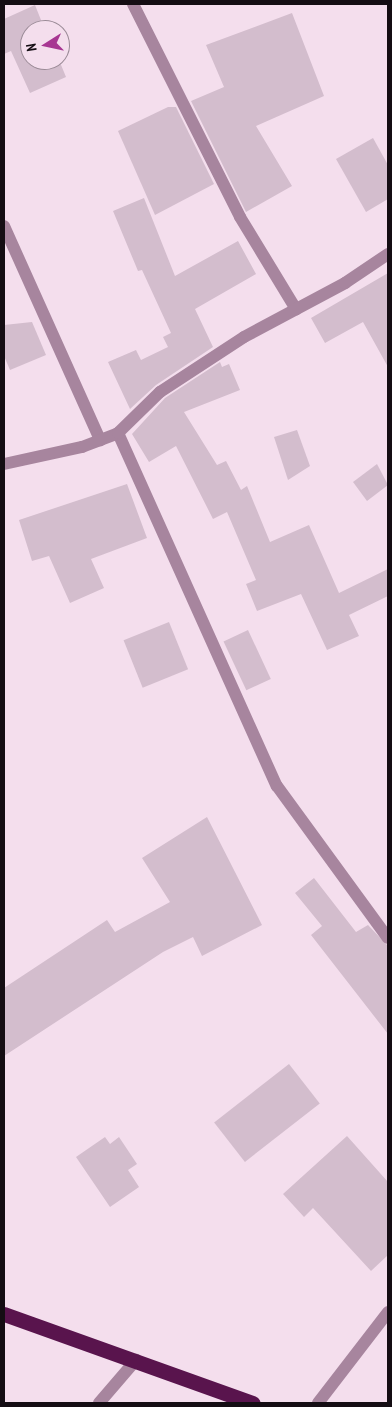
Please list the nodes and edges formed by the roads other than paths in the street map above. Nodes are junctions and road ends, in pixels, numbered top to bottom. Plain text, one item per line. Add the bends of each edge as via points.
1 (133, 4) edge
2 (4, 226) edge
3 (388, 254) edge
4 (296, 309) junction
5 (118, 433) junction
6 (100, 440) junction
7 (4, 464) edge
8 (388, 938) edge
9 (388, 1312) edge
10 (4, 1314) edge
11 (136, 1360) junction
12 (99, 1403) edge
13 (253, 1403) edge
14 (318, 1403) edge

1 - 4 street via 240,217
2 - 6 street
3 - 4 street
4 - 5 street via 160,392
5 - 6 street
5 - 8 street via 277,786
6 - 7 street via 50,456
9 - 14 street
10 - 11 highway
11 - 12 street
11 - 13 highway

